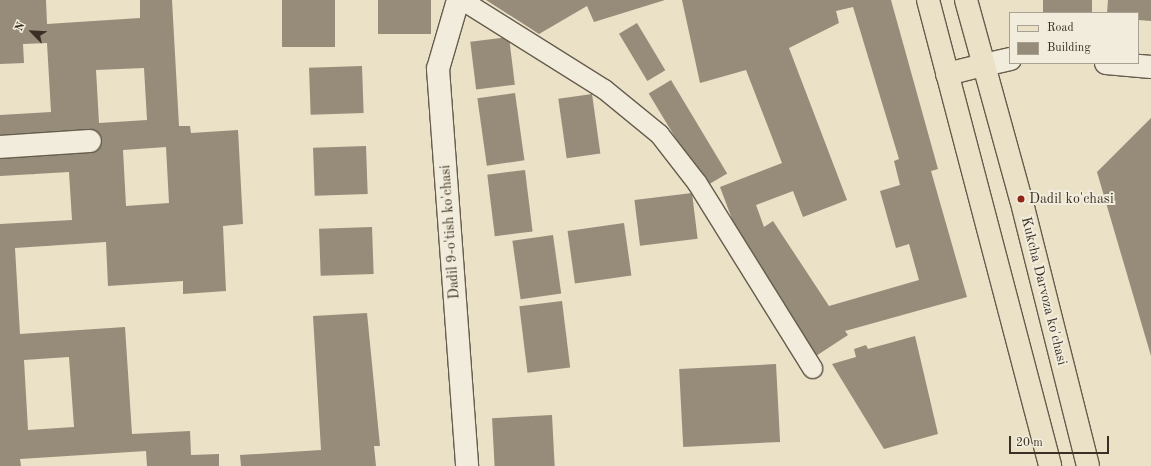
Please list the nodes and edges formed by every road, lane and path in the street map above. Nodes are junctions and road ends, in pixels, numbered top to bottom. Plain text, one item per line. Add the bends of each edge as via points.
1 (458, 0) edge
2 (462, 0) edge
3 (928, 0) edge
4 (966, 0) edge
5 (1009, 59) edge
6 (1117, 64) edge
7 (984, 65) junction
8 (1151, 67) edge
9 (948, 74) junction
10 (90, 141) dead end
11 (0, 147) edge
12 (812, 368) dead end
13 (467, 466) edge
14 (1050, 466) edge
15 (1088, 466) edge

1 - 13 street, Dadil 9-o'tish ko'chasi via 438,69
2 - 12 lane via 604,89 659,134 697,183
3 - 9 main road
4 - 7 main road, Kukcha Darvoza ko'chasi
5 - 7 street
6 - 8 street
7 - 9 main road
7 - 15 main road, Kukcha Darvoza ko'chasi
9 - 14 main road
10 - 11 street

